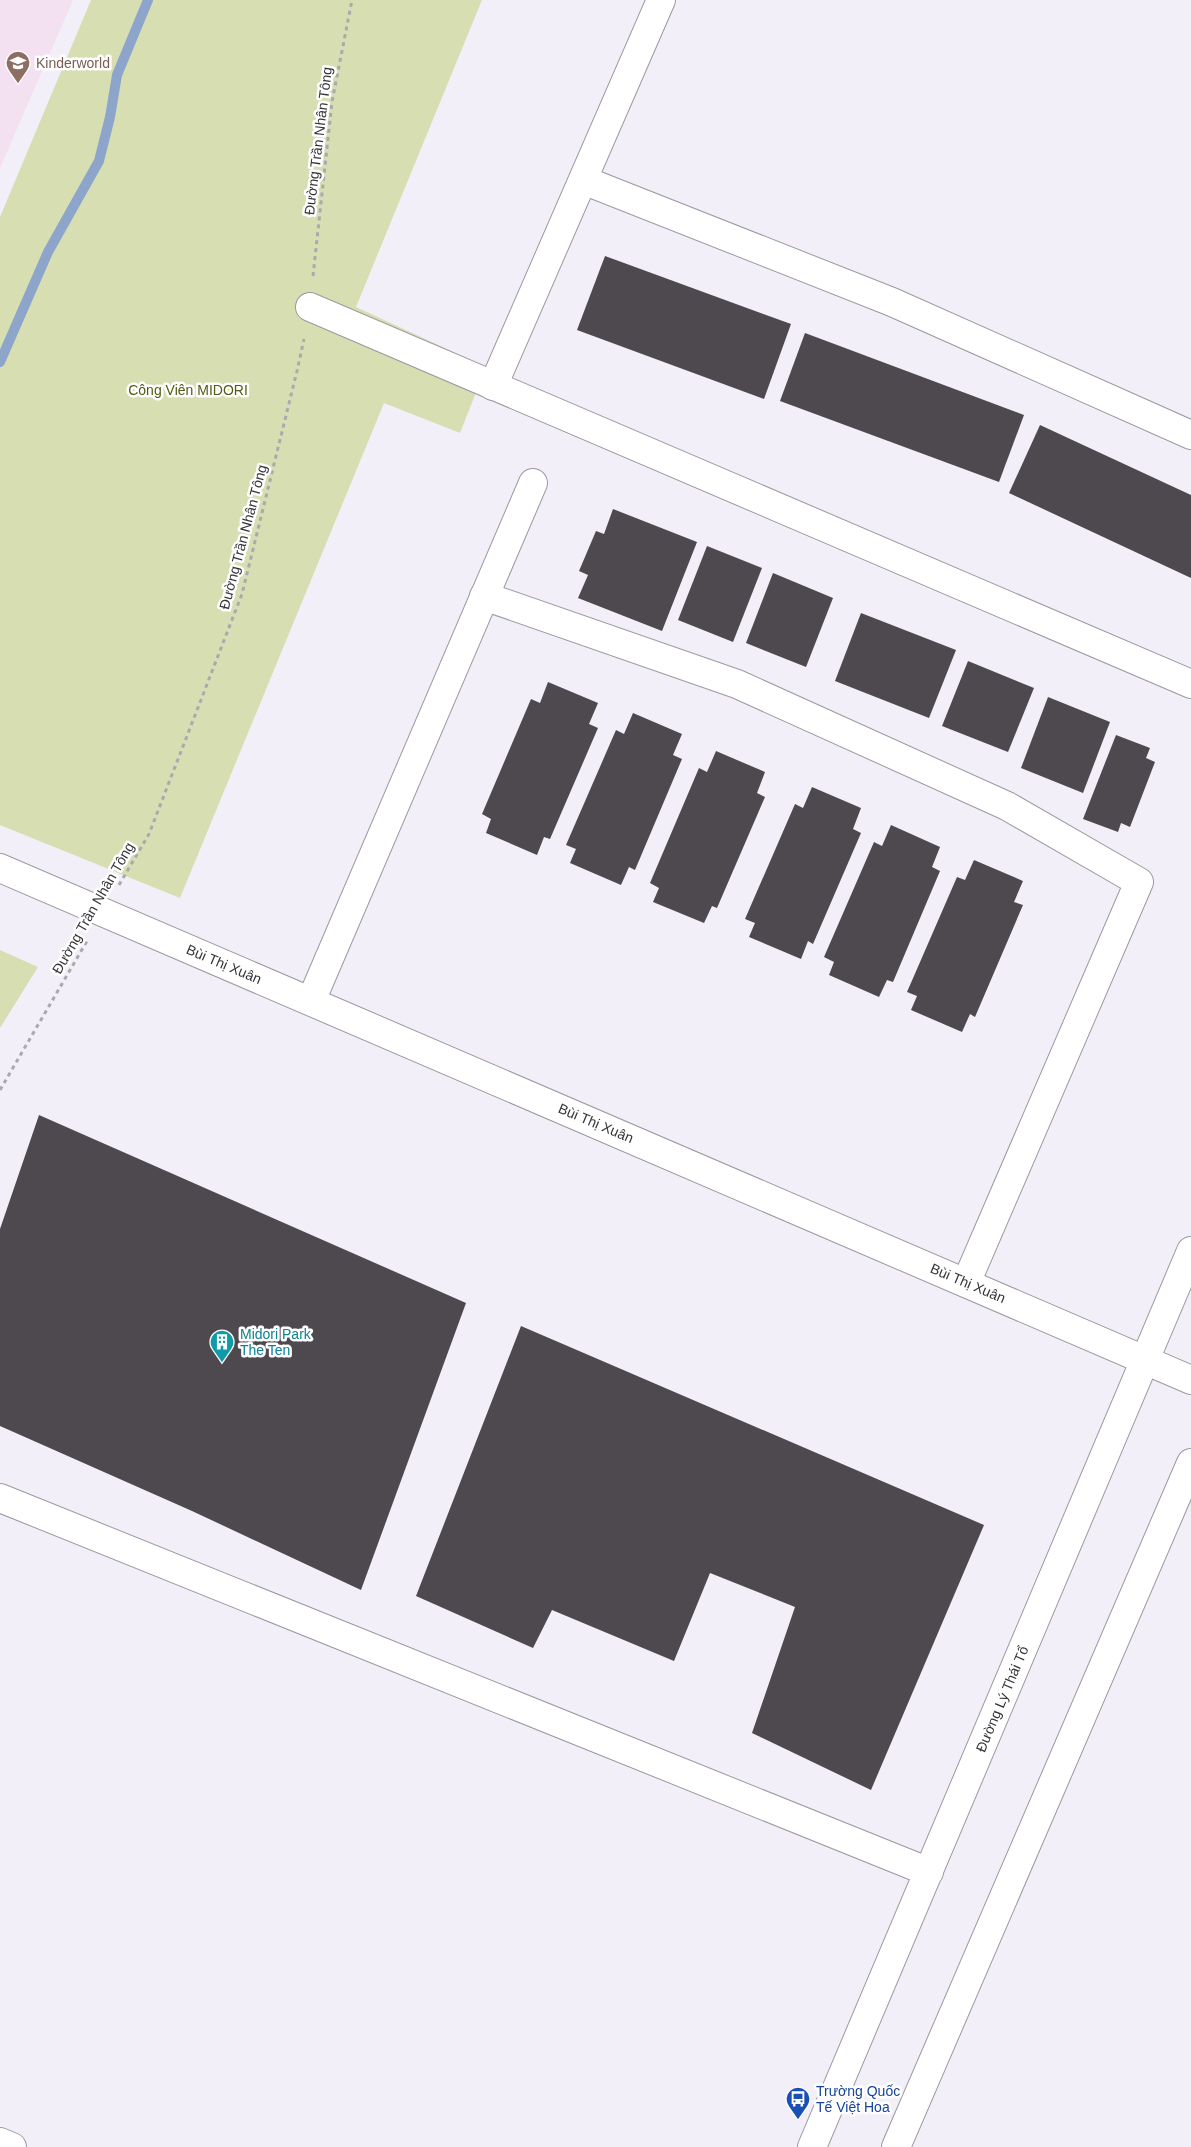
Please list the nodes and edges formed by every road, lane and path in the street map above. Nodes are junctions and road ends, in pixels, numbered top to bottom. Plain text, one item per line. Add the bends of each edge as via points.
1 (352, 0) edge
2 (661, 0) edge
3 (583, 180) junction
4 (310, 307) junction
5 (493, 386) junction
6 (1191, 435) edge
7 (533, 482) dead end
8 (484, 596) junction
9 (1191, 684) edge
10 (0, 868) edge
11 (104, 912) junction
12 (310, 1001) junction
13 (0, 1090) edge
14 (1191, 1251) edge
15 (966, 1283) junction
16 (1145, 1359) junction
17 (1191, 1380) edge
18 (1191, 1463) edge
19 (0, 1498) edge
20 (929, 1872) junction
21 (0, 2142) edge
22 (12, 2147) edge
23 (812, 2147) edge
24 (896, 2147) edge

1 - 4 path, Đường Trần Nhân Tông via 332,102
2 - 3 street
3 - 5 street
3 - 6 street via 892,302
4 - 5 street
4 - 11 path, Đường Trần Nhân Tông via 242,594 149,834
5 - 9 street
7 - 8 street
8 - 12 street
8 - 15 street via 737,684 1007,806 1139,882
10 - 11 street, Bùi Thị Xuân
11 - 12 street, Bùi Thị Xuân
11 - 13 path, Đường Trần Nhân Tông
12 - 15 street, Bùi Thị Xuân
14 - 16 street, Đường Lý Thái Tổ
15 - 16 street, Bùi Thị Xuân
16 - 17 street, Bùi Thị Xuân
16 - 20 street, Đường Lý Thái Tổ
18 - 24 street
19 - 20 street
20 - 23 street, Đường Lý Thái Tổ
21 - 22 street

